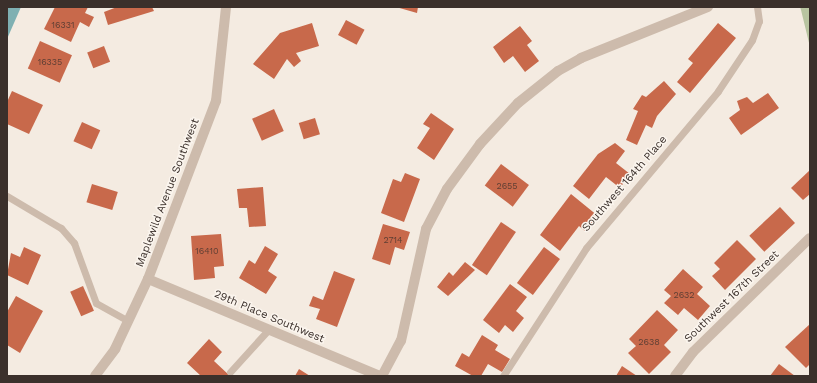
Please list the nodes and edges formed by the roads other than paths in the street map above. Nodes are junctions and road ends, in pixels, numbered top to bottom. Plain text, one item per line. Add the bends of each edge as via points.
1 (226, 7) edge
2 (708, 7) edge
3 (757, 7) edge
4 (7, 196) edge
5 (810, 238) edge
6 (148, 279) junction
7 (128, 321) junction
8 (269, 330) junction
9 (230, 372) dead end
10 (95, 376) edge
11 (381, 376) edge
12 (503, 376) edge
13 (675, 376) edge

1 - 6 street, Maplewild Avenue Southwest via 216,101
2 - 11 street via 581,58 558,71 518,103 480,144 447,189 426,229 401,341
3 - 12 lane, Southwest 164th Place via 759,21 735,67 670,150 586,248
4 - 7 lane via 61,228 74,243 96,303
5 - 13 street, Southwest 167th Street via 693,352
6 - 7 street, Maplewild Avenue Southwest
6 - 8 street, 29th Place Southwest
7 - 10 street, Maplewild Avenue Southwest via 115,349
8 - 9 lane
8 - 11 street, 29th Place Southwest

